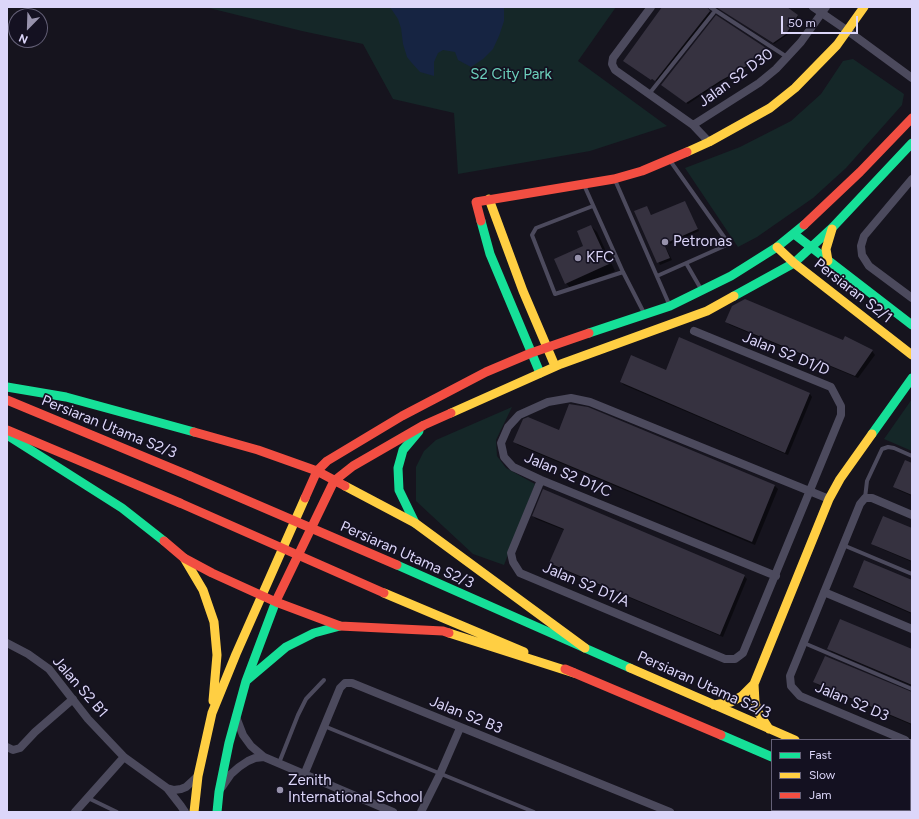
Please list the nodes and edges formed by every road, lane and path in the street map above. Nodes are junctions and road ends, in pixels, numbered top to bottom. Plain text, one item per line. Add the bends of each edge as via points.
1 (651, 7) edge
2 (710, 7) edge
3 (813, 7) edge
4 (864, 7) edge
5 (823, 10) edge
6 (715, 11) junction
7 (848, 31) junction
8 (787, 58) junction
9 (912, 78) edge
10 (649, 94) junction
11 (912, 118) edge
12 (693, 126) junction
13 (709, 142) junction
14 (912, 143) edge
15 (670, 160) junction
16 (614, 179) junction
17 (912, 179) edge
18 (584, 184) junction
19 (490, 199) junction
20 (593, 206) junction
21 (833, 227) junction
22 (794, 234) junction
23 (777, 248) junction
24 (810, 248) junction
25 (828, 261) junction
26 (686, 263) junction
27 (794, 263) junction
28 (623, 272) junction
29 (657, 276) junction
30 (702, 292) junction
31 (912, 298) edge
32 (670, 306) junction
33 (645, 315) junction
34 (912, 325) edge
35 (694, 331) dead end
36 (547, 348) junction
37 (531, 353) junction
38 (912, 355) edge
39 (555, 366) junction
40 (540, 373) junction
41 (912, 378) edge
42 (7, 387) edge
43 (7, 400) edge
44 (424, 425) junction
45 (7, 430) edge
46 (7, 435) edge
47 (912, 456) edge
48 (317, 471) junction
49 (541, 480) junction
50 (334, 481) junction
51 (810, 492) junction
52 (865, 498) junction
53 (829, 500) junction
54 (912, 515) edge
55 (415, 523) junction
56 (843, 545) junction
57 (184, 558) junction
58 (912, 574) edge
59 (776, 576) junction
60 (824, 592) junction
61 (263, 596) junction
62 (276, 602) junction
63 (340, 626) junction
64 (912, 628) edge
65 (803, 642) junction
66 (7, 643) edge
67 (585, 648) junction
68 (735, 659) joint
69 (574, 673) junction
70 (324, 680) dead end
71 (246, 681) junction
72 (754, 684) junction
73 (912, 689) edge
74 (73, 699) junction
75 (714, 705) junction
76 (212, 713) junction
77 (236, 716) junction
78 (324, 726) junction
79 (460, 728) junction
80 (769, 729) junction
81 (793, 739) edge
82 (904, 739) edge
83 (7, 747) edge
84 (264, 757) junction
85 (771, 757) edge
86 (124, 758) junction
87 (279, 764) junction
88 (440, 774) junction
89 (304, 775) junction
90 (198, 776) junction
91 (167, 788) junction
92 (219, 792) junction
93 (88, 798) junction
94 (75, 812) edge
95 (118, 812) edge
96 (185, 812) edge
97 (194, 812) edge
98 (217, 812) edge
99 (393, 812) edge
100 (421, 812) edge
101 (534, 812) edge
102 (670, 812) edge

1 - 10 street, Jalan S2 D30 via 613,58 612,64 615,70
2 - 6 lane
3 - 5 street
4 - 7 main road
5 - 7 street
5 - 8 street, Jalan S2 D30
6 - 8 lane
6 - 10 lane
7 - 9 street
7 - 13 main road via 795,88 770,108
8 - 12 street, Jalan S2 D30 via 759,83
10 - 12 street, Jalan S2 D30
11 - 22 main road via 860,172
12 - 13 street, Jalan S2 D30
13 - 15 main road
14 - 21 main road
15 - 16 main road
15 - 26 lane via 729,244
16 - 18 main road
16 - 29 lane
17 - 31 street via 864,236 861,246 862,256 869,266
18 - 19 main road
18 - 20 lane
19 - 36 main road via 523,291
19 - 37 main road via 476,202 490,254
20 - 28 lane
20 - 28 lane via 536,228 532,235 555,294
21 - 24 main road
21 - 25 main road via 826,248
22 - 23 main road
22 - 24 main road, Persiaran S2/1
23 - 27 main road, Persiaran S2/1
23 - 30 main road
24 - 25 main road, Persiaran S2/1
24 - 27 main road
25 - 34 main road, Persiaran S2/1
26 - 29 lane
26 - 30 lane
27 - 38 main road, Persiaran S2/1
27 - 39 main road via 707,311
28 - 33 lane
29 - 32 lane
30 - 32 main road
32 - 33 main road
33 - 36 main road
35 - 51 street, Jalan S2 D1/D via 831,387 841,406 841,415
36 - 37 main road
36 - 39 main road
37 - 40 main road
37 - 48 main road via 486,372 402,416 327,461
39 - 40 main road
40 - 44 main road
41 - 53 main road via 840,479
42 - 48 main road via 66,397 151,419 258,450
43 - 67 main road, Persiaran Utama S2/3, bridge via 190,476
44 - 50 main road via 353,466
44 - 55 main road via 403,450 398,468 399,490
45 - 69 main road, bridge
46 - 57 main road via 122,508
47 - 52 lane via 894,448 882,449 867,481
48 - 50 main road
48 - 61 main road
49 - 51 street, Jalan S2 D1/C via 513,467 504,456 501,443 508,427 519,415 548,402 571,398 590,402
49 - 59 street, Jalan S2 D1/C
49 - 68 street, Jalan S2 D1/A via 511,553 520,573 725,659
50 - 55 main road
50 - 62 main road
51 - 53 street, Jalan S2 D1/C
51 - 59 street, Jalan S2 D1/D
52 - 54 street via 872,498
52 - 56 street
53 - 72 main road
55 - 67 main road
56 - 58 lane
56 - 60 street
57 - 61 main road
57 - 76 main road via 203,590 214,622 216,655
59 - 68 street, Jalan S2 D1/D via 743,653
60 - 64 street
60 - 65 street
61 - 62 main road
61 - 76 main road
62 - 63 main road
62 - 71 main road
63 - 69 main road via 443,631
63 - 71 main road via 314,632 286,647
65 - 73 lane
65 - 82 street, Jalan S2 D3 via 790,676 791,686 800,696
66 - 74 street, Jalan S2 B1 via 49,669
67 - 75 main road, Persiaran Utama S2/3
69 - 85 main road
70 - 87 lane via 306,699
71 - 77 main road
72 - 75 main road via 742,696 731,702
72 - 80 main road via 758,712
74 - 83 street via 20,748 13,750
74 - 86 street, Jalan S2 B1
75 - 80 main road, Persiaran Utama S2/3
76 - 90 main road
77 - 84 street via 243,735
77 - 92 main road
78 - 79 street, Jalan S2 B3 via 340,688 345,683 352,683
78 - 88 lane
78 - 89 street, Jalan S2 B3
79 - 88 street
79 - 102 street, Jalan S2 B3
80 - 81 main road, Persiaran Utama S2/3
84 - 87 street
84 - 92 street via 255,758 239,767
86 - 91 street, Jalan S2 B1
86 - 93 street
87 - 89 street
88 - 100 street
88 - 101 lane
89 - 99 street
90 - 91 street via 181,789
90 - 97 main road
91 - 96 street, Jalan S2 B1
92 - 98 main road
93 - 94 street
93 - 95 lane

